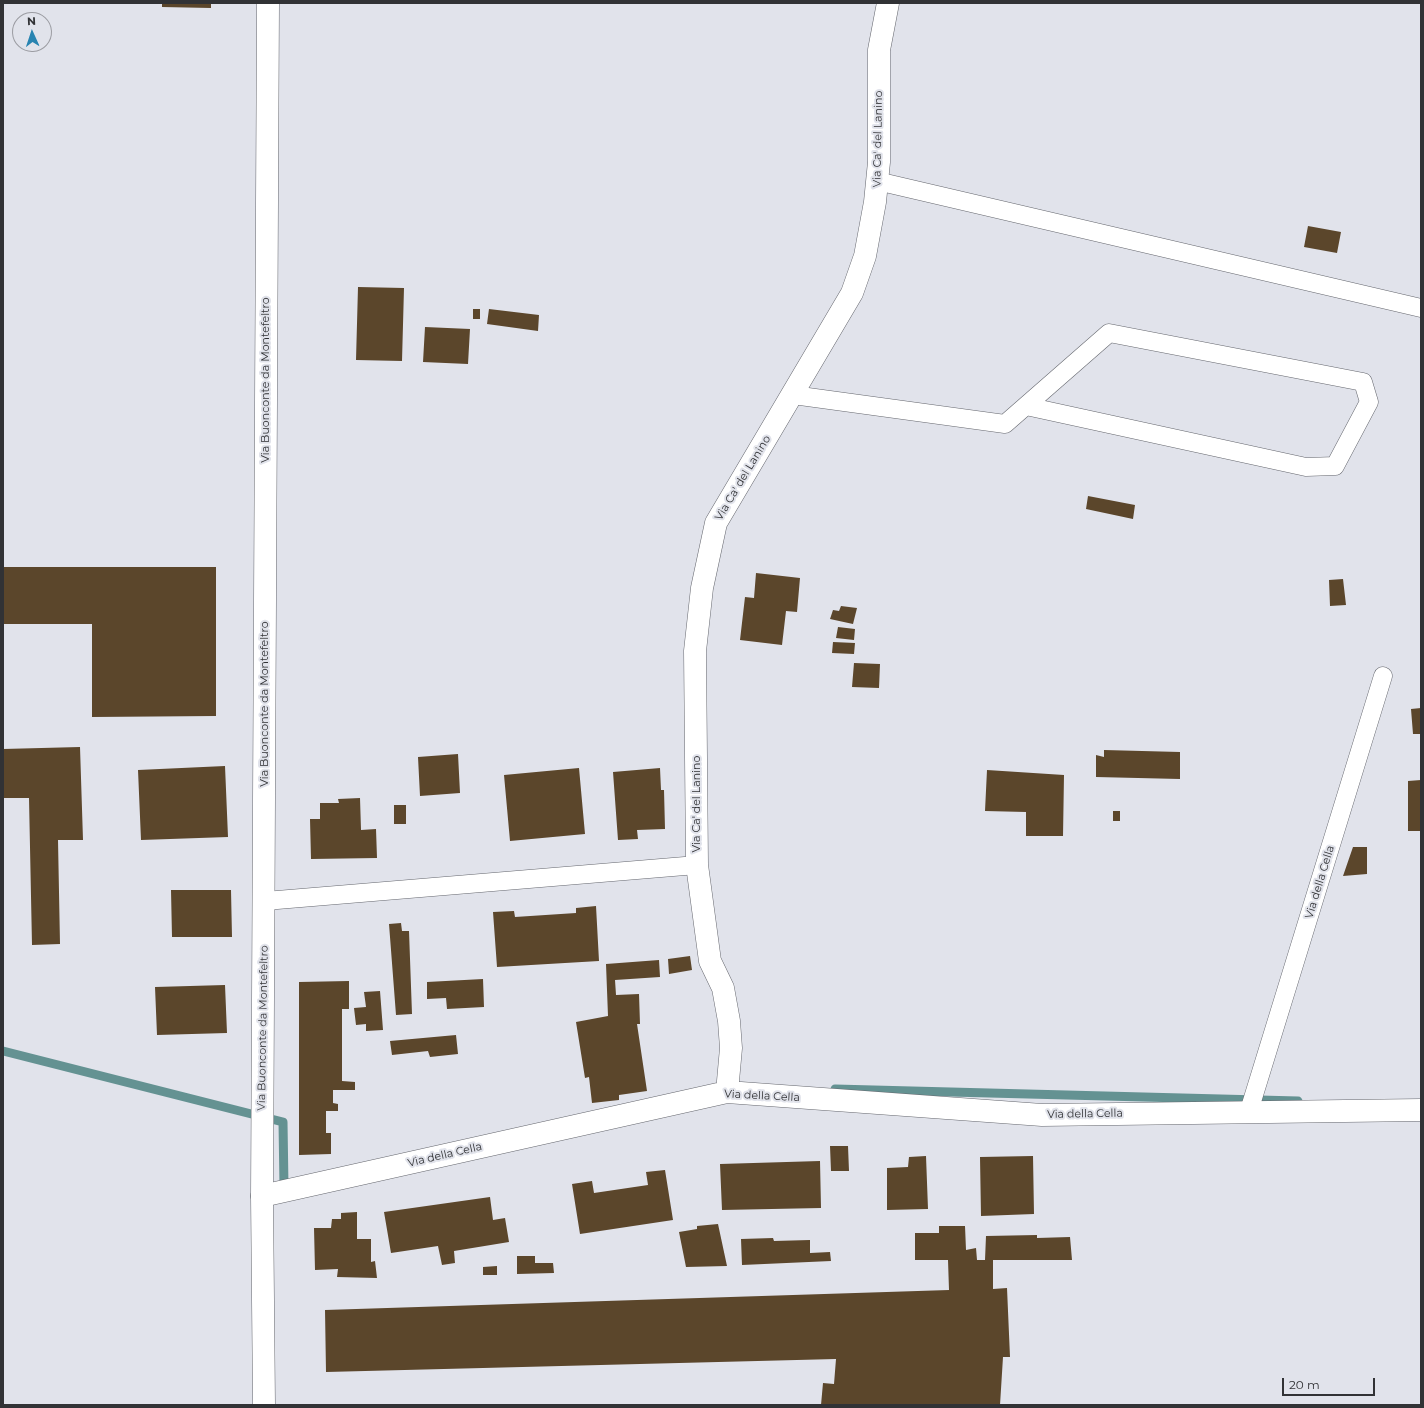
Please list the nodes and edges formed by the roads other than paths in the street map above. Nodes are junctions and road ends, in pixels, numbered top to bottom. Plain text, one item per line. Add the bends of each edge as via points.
1 (268, 3) edge
2 (888, 3) edge
3 (877, 181) junction
4 (1421, 308) edge
5 (793, 394) junction
6 (1026, 406) junction
7 (1383, 676) dead end
8 (697, 865) junction
9 (265, 901) junction
10 (727, 1092) junction
11 (1421, 1110) edge
12 (1249, 1111) junction
13 (262, 1196) junction
14 (264, 1405) edge

1 - 9 street, Via Buonconte da Montefeltro
2 - 3 street, Via Ca' del Lanino via 879,50
3 - 4 lane
3 - 5 street, Via Ca' del Lanino via 876,202 865,256 852,293
5 - 6 lane via 1005,424
5 - 8 street, Via Ca' del Lanino via 716,523 702,588 696,651
6 - 6 lane via 1109,333 1363,382 1369,402 1335,466 1306,467
7 - 12 lane, Via della Cella
8 - 9 lane
8 - 10 street, Via Ca' del Lanino via 710,961 723,988 729,1021 731,1048
9 - 13 street, Via Buonconte da Montefeltro
10 - 12 street, Via della Cella via 1042,1115
10 - 13 street, Via della Cella
11 - 12 street, Via della Cella
13 - 14 street, Via Buonconte da Montefeltro

